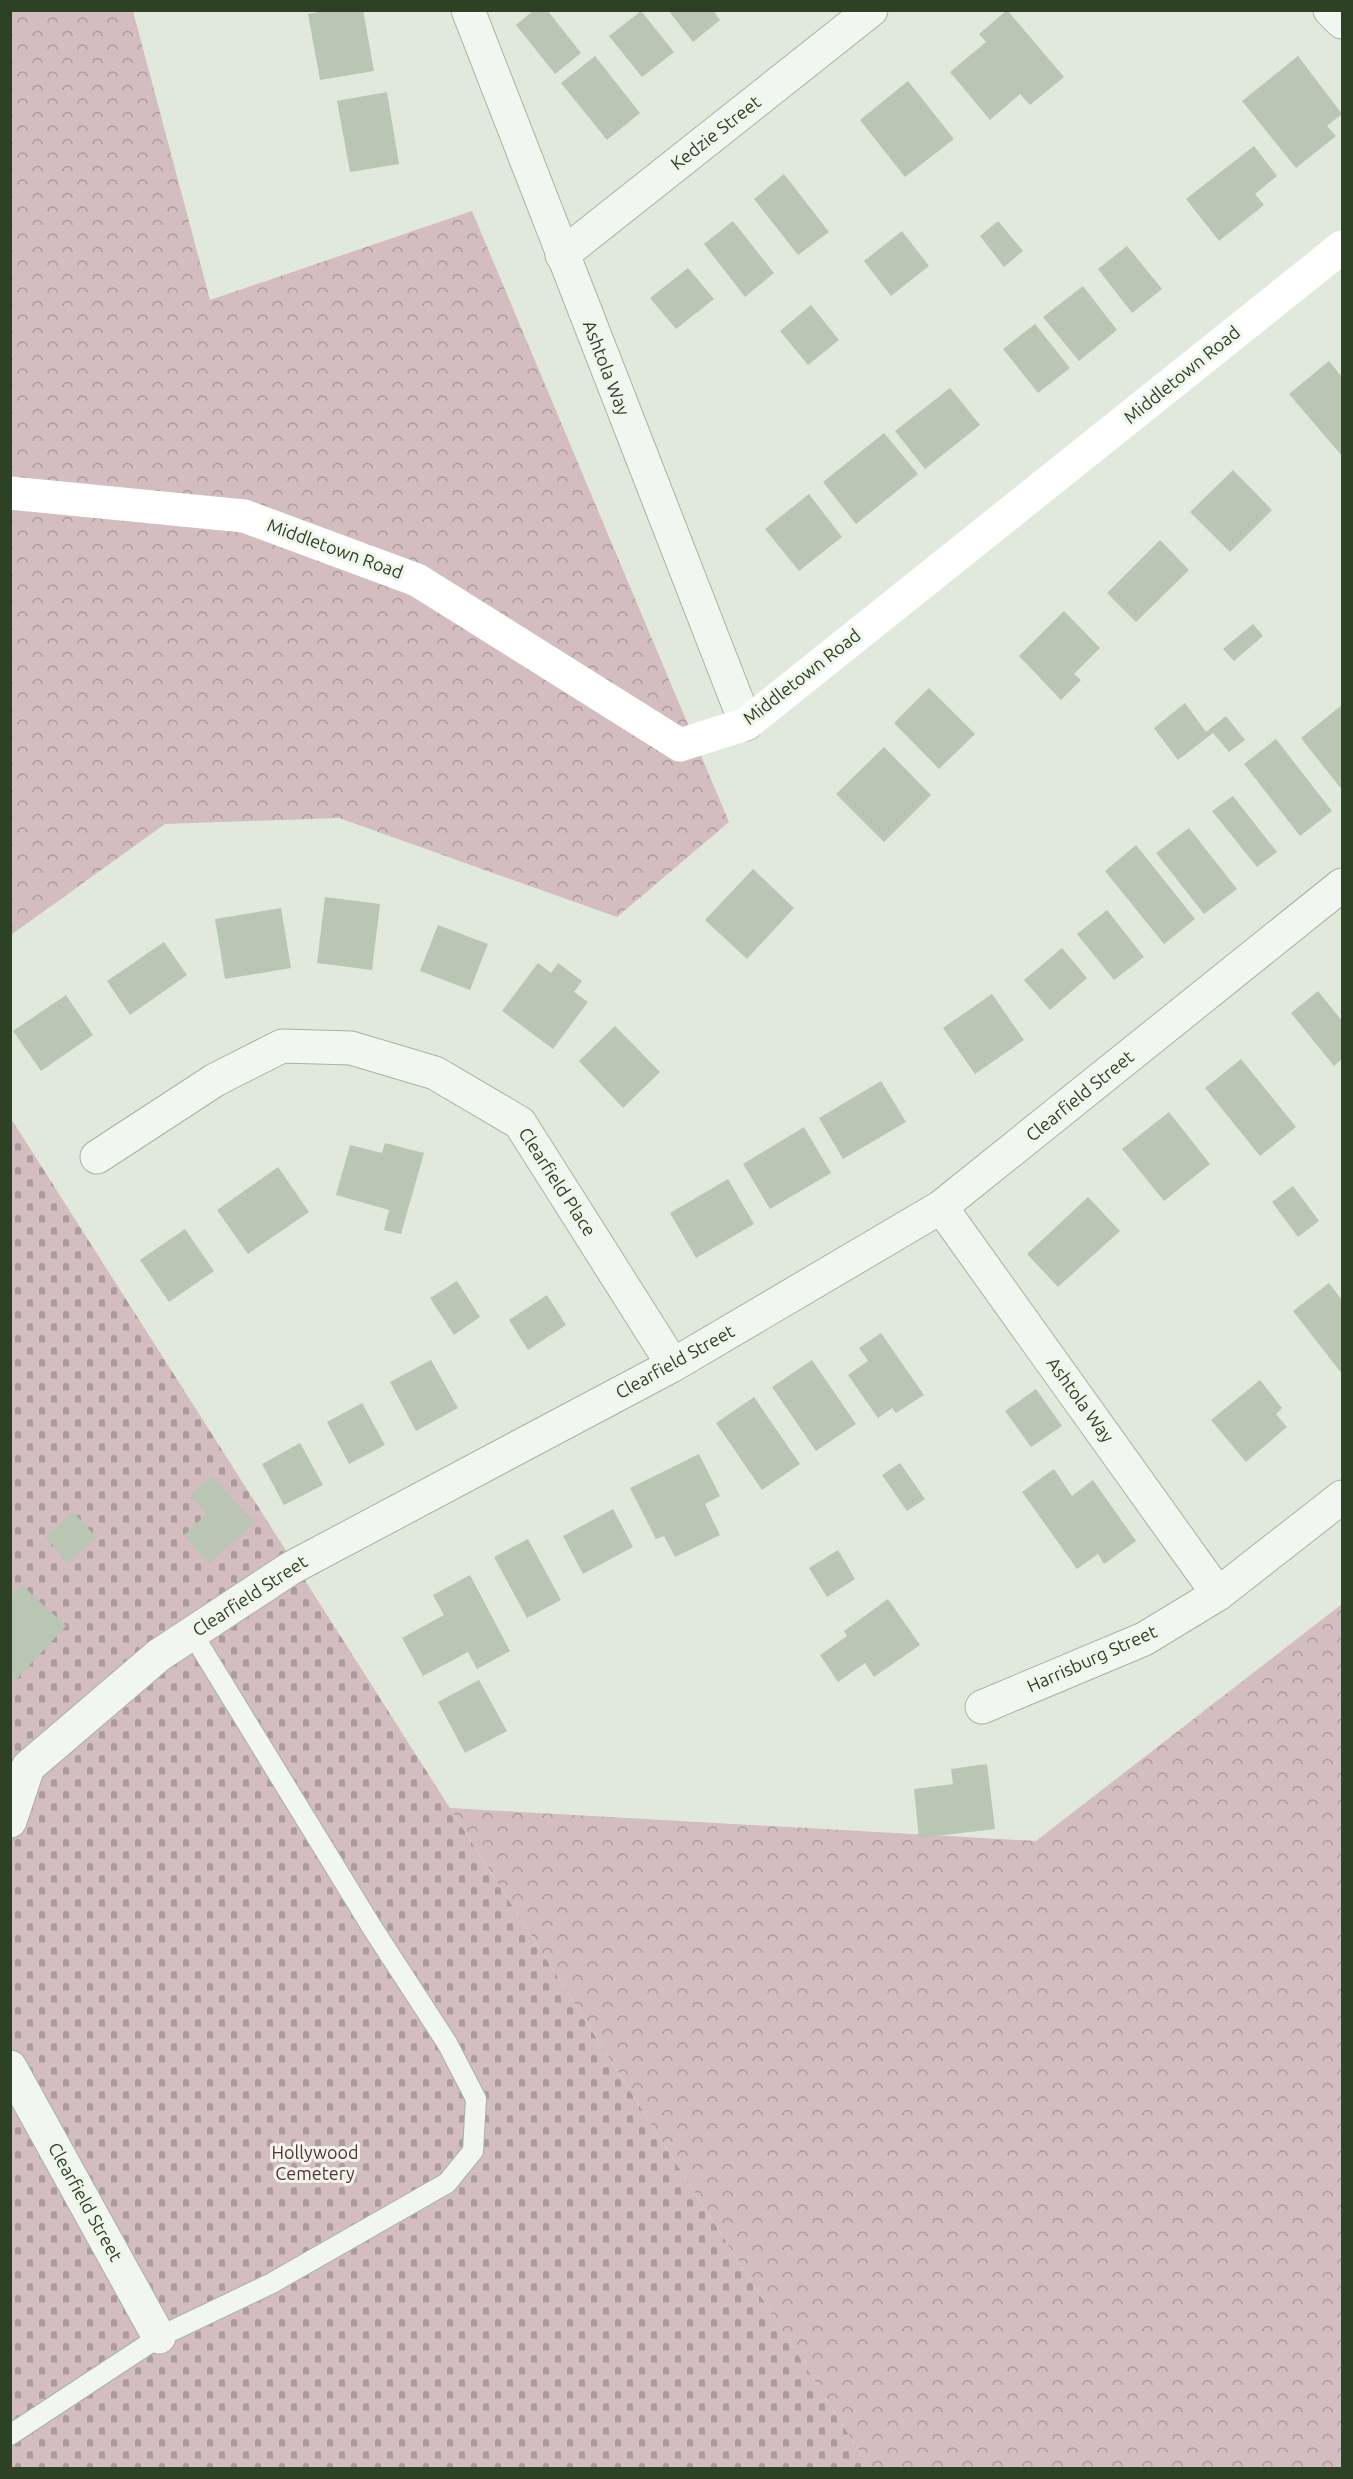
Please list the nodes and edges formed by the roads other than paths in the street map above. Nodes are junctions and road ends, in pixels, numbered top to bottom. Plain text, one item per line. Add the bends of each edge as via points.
1 (468, 10) edge
2 (871, 10) edge
3 (1330, 10) edge
4 (1342, 22) edge
5 (1342, 247) edge
6 (562, 255) junction
7 (10, 493) edge
8 (746, 724) junction
9 (1342, 885) edge
10 (96, 1157) dead end
11 (941, 1207) junction
12 (673, 1365) junction
13 (1342, 1497) edge
14 (1218, 1594) junction
15 (192, 1633) junction
16 (982, 1707) dead end
17 (10, 1821) edge
18 (10, 2067) edge
19 (159, 2337) junction
20 (10, 2434) edge

1 - 6 street, Ashtola Way
2 - 6 street, Kedzie Street
3 - 4 street
5 - 8 street, Middletown Road
6 - 8 street, Ashtola Way
7 - 8 street, Middletown Road via 244,516 417,580 680,745
9 - 11 street, Clearfield Street
10 - 12 street, Clearfield Place via 215,1080 282,1046 351,1048 435,1072 520,1123
11 - 12 street, Clearfield Street
11 - 14 street, Ashtola Way
12 - 15 street, Clearfield Street via 291,1568
13 - 14 street, Harrisburg Street
14 - 16 street, Harrisburg Street via 1144,1639
15 - 17 street, Clearfield Street via 159,1655 28,1767
15 - 19 lane via 447,2043 476,2099 472,2151 447,2183 272,2283
18 - 19 street, Clearfield Street
19 - 20 lane

